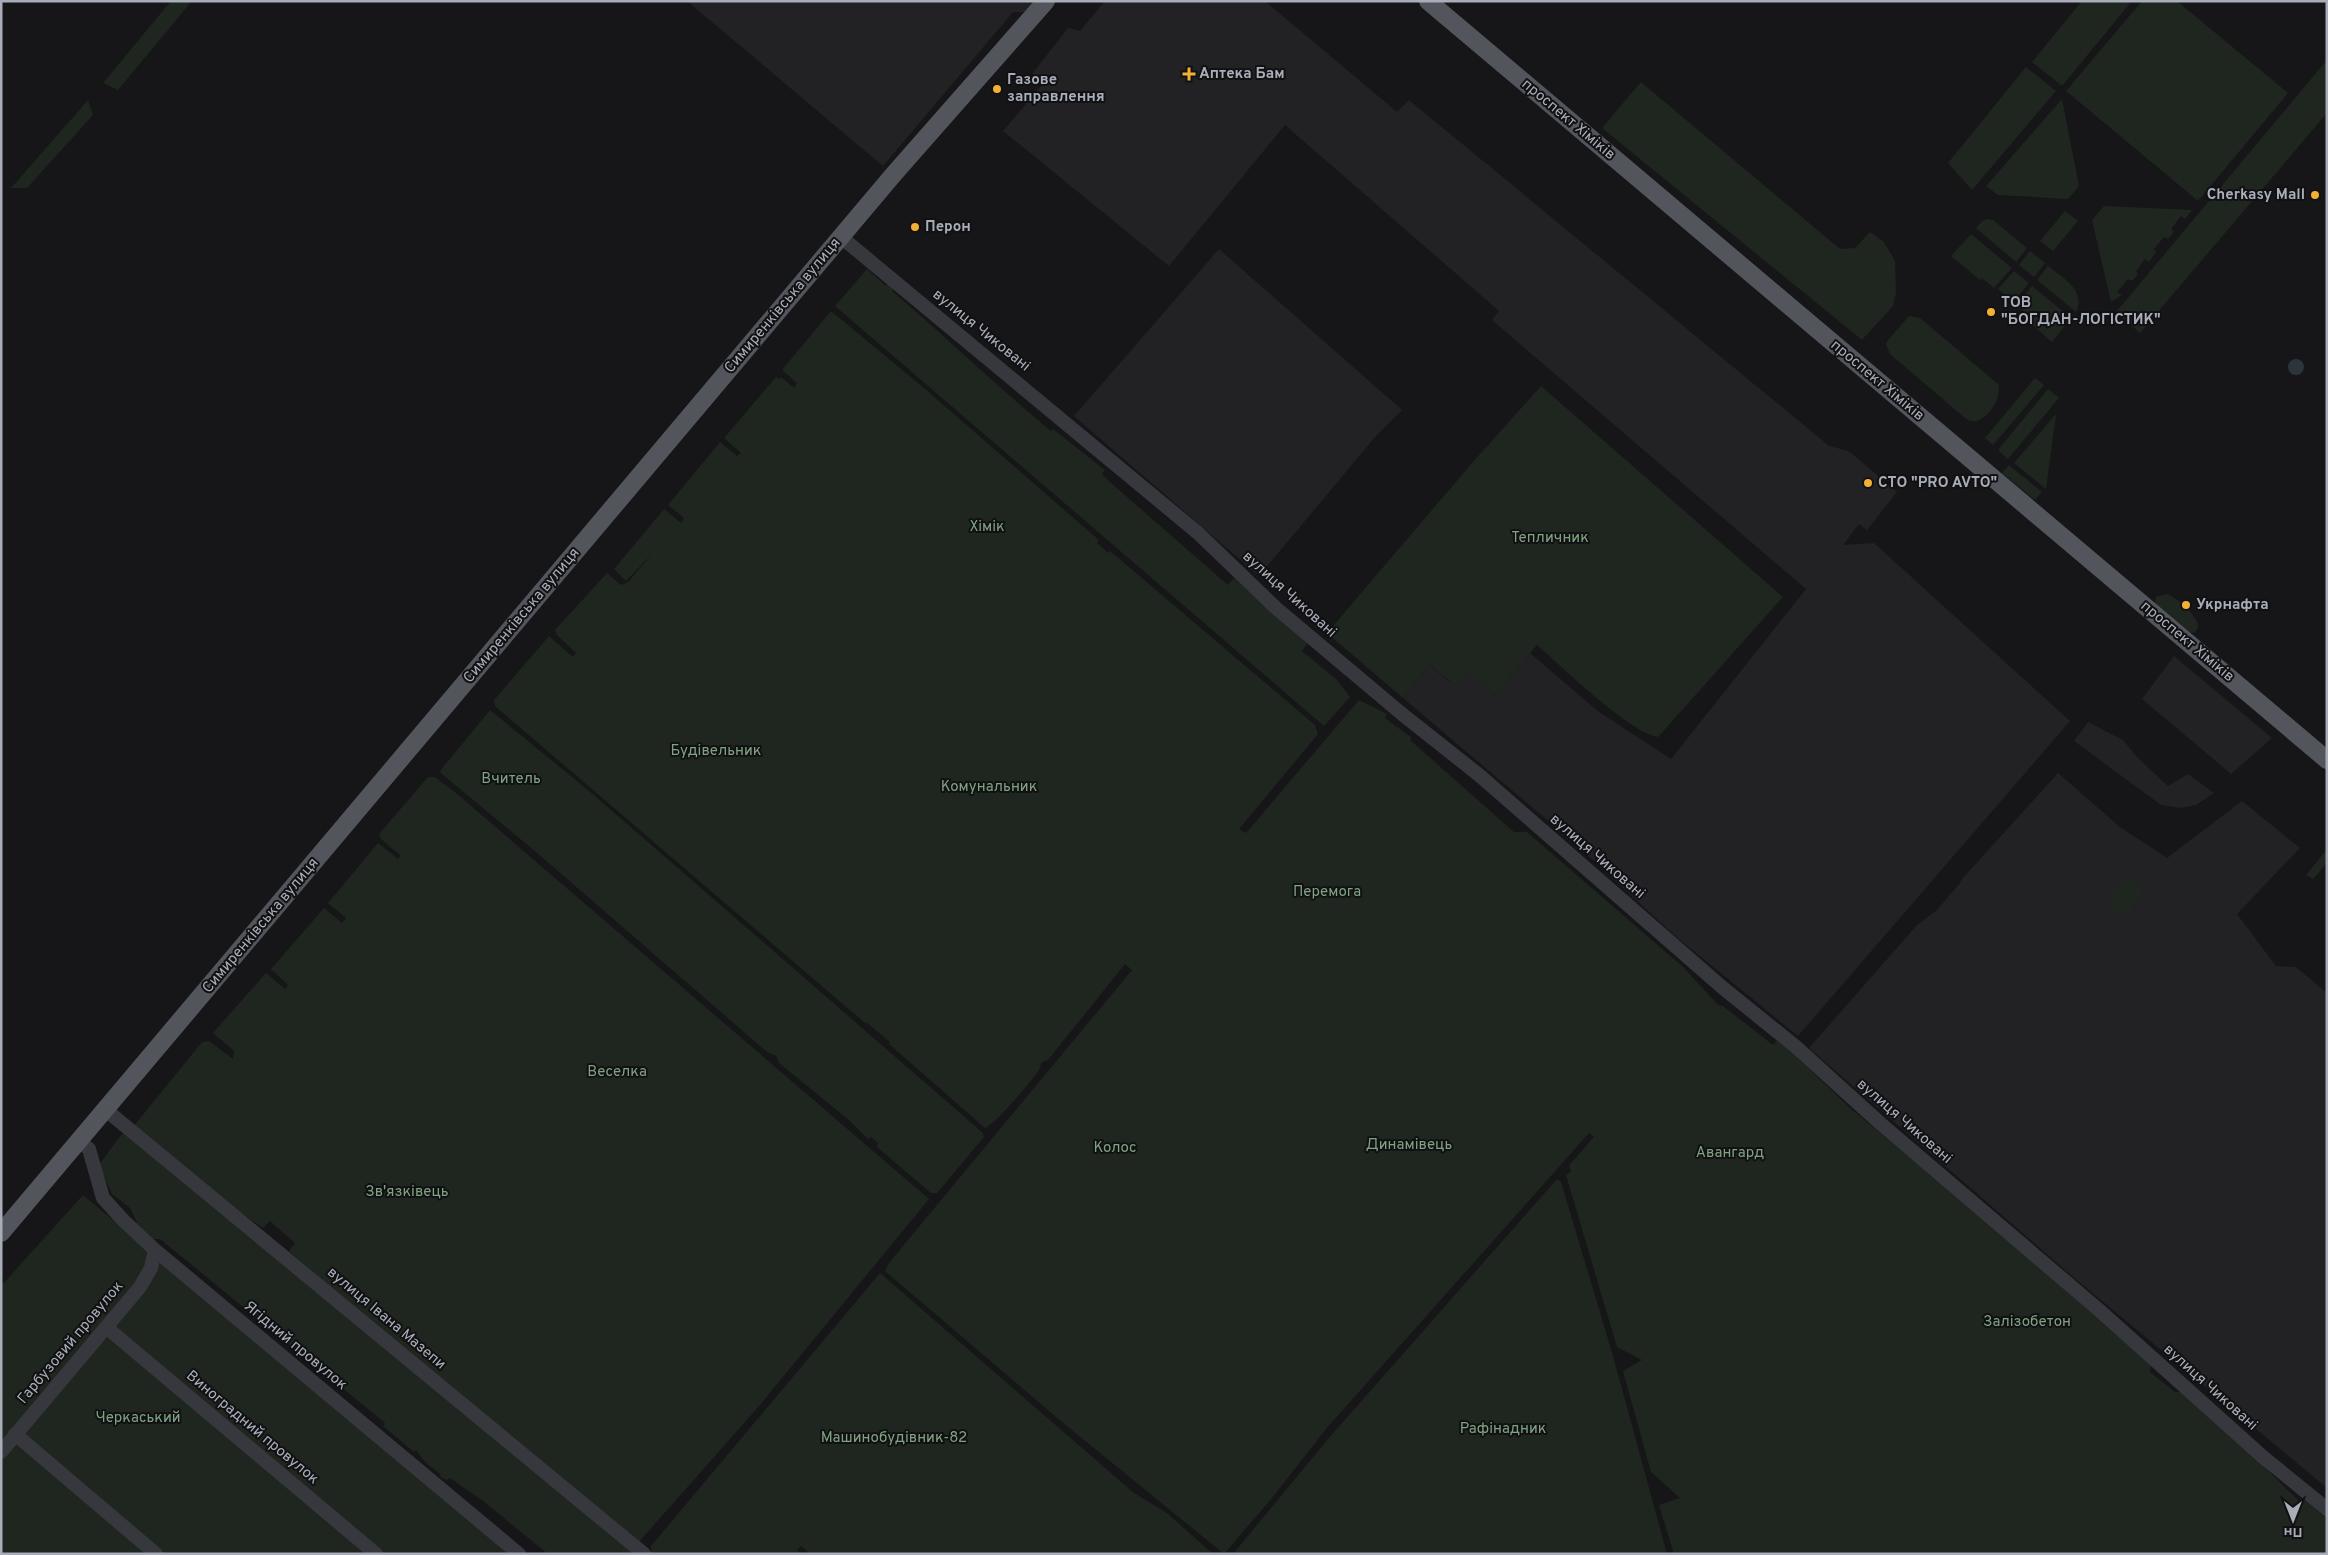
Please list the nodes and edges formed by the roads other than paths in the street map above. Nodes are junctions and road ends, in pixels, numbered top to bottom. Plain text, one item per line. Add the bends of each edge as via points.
1 (1046, 1) edge
2 (1428, 1) edge
3 (841, 237) junction
4 (2327, 760) edge
5 (106, 1110) junction
6 (79, 1142) junction
7 (1, 1233) edge
8 (155, 1250) junction
9 (106, 1327) junction
10 (15, 1434) junction
11 (1, 1452) edge
12 (2327, 1509) edge
13 (156, 1554) edge
14 (376, 1554) edge
15 (520, 1554) edge
16 (644, 1554) edge

1 - 3 main road, Симиренківська вулиця
2 - 4 main road, проспект Хіміків
3 - 5 main road, Симиренківська вулиця
3 - 12 street, вулиця Чиковані via 1198,533 1276,608 1479,775 2099,1310 2263,1458
5 - 6 main road, Симиренківська вулиця
5 - 16 street, вулиця Івана Мазепи
6 - 7 main road, Симиренківська вулиця
6 - 8 street, Ягідний провулок via 89,1149 103,1198
8 - 9 street, Гарбузовий провулок via 148,1274
8 - 15 street, Ягідний провулок
9 - 10 street, Гарбузовий провулок
9 - 14 street, Виноградний провулок
10 - 11 street, Гарбузовий провулок
10 - 13 street

